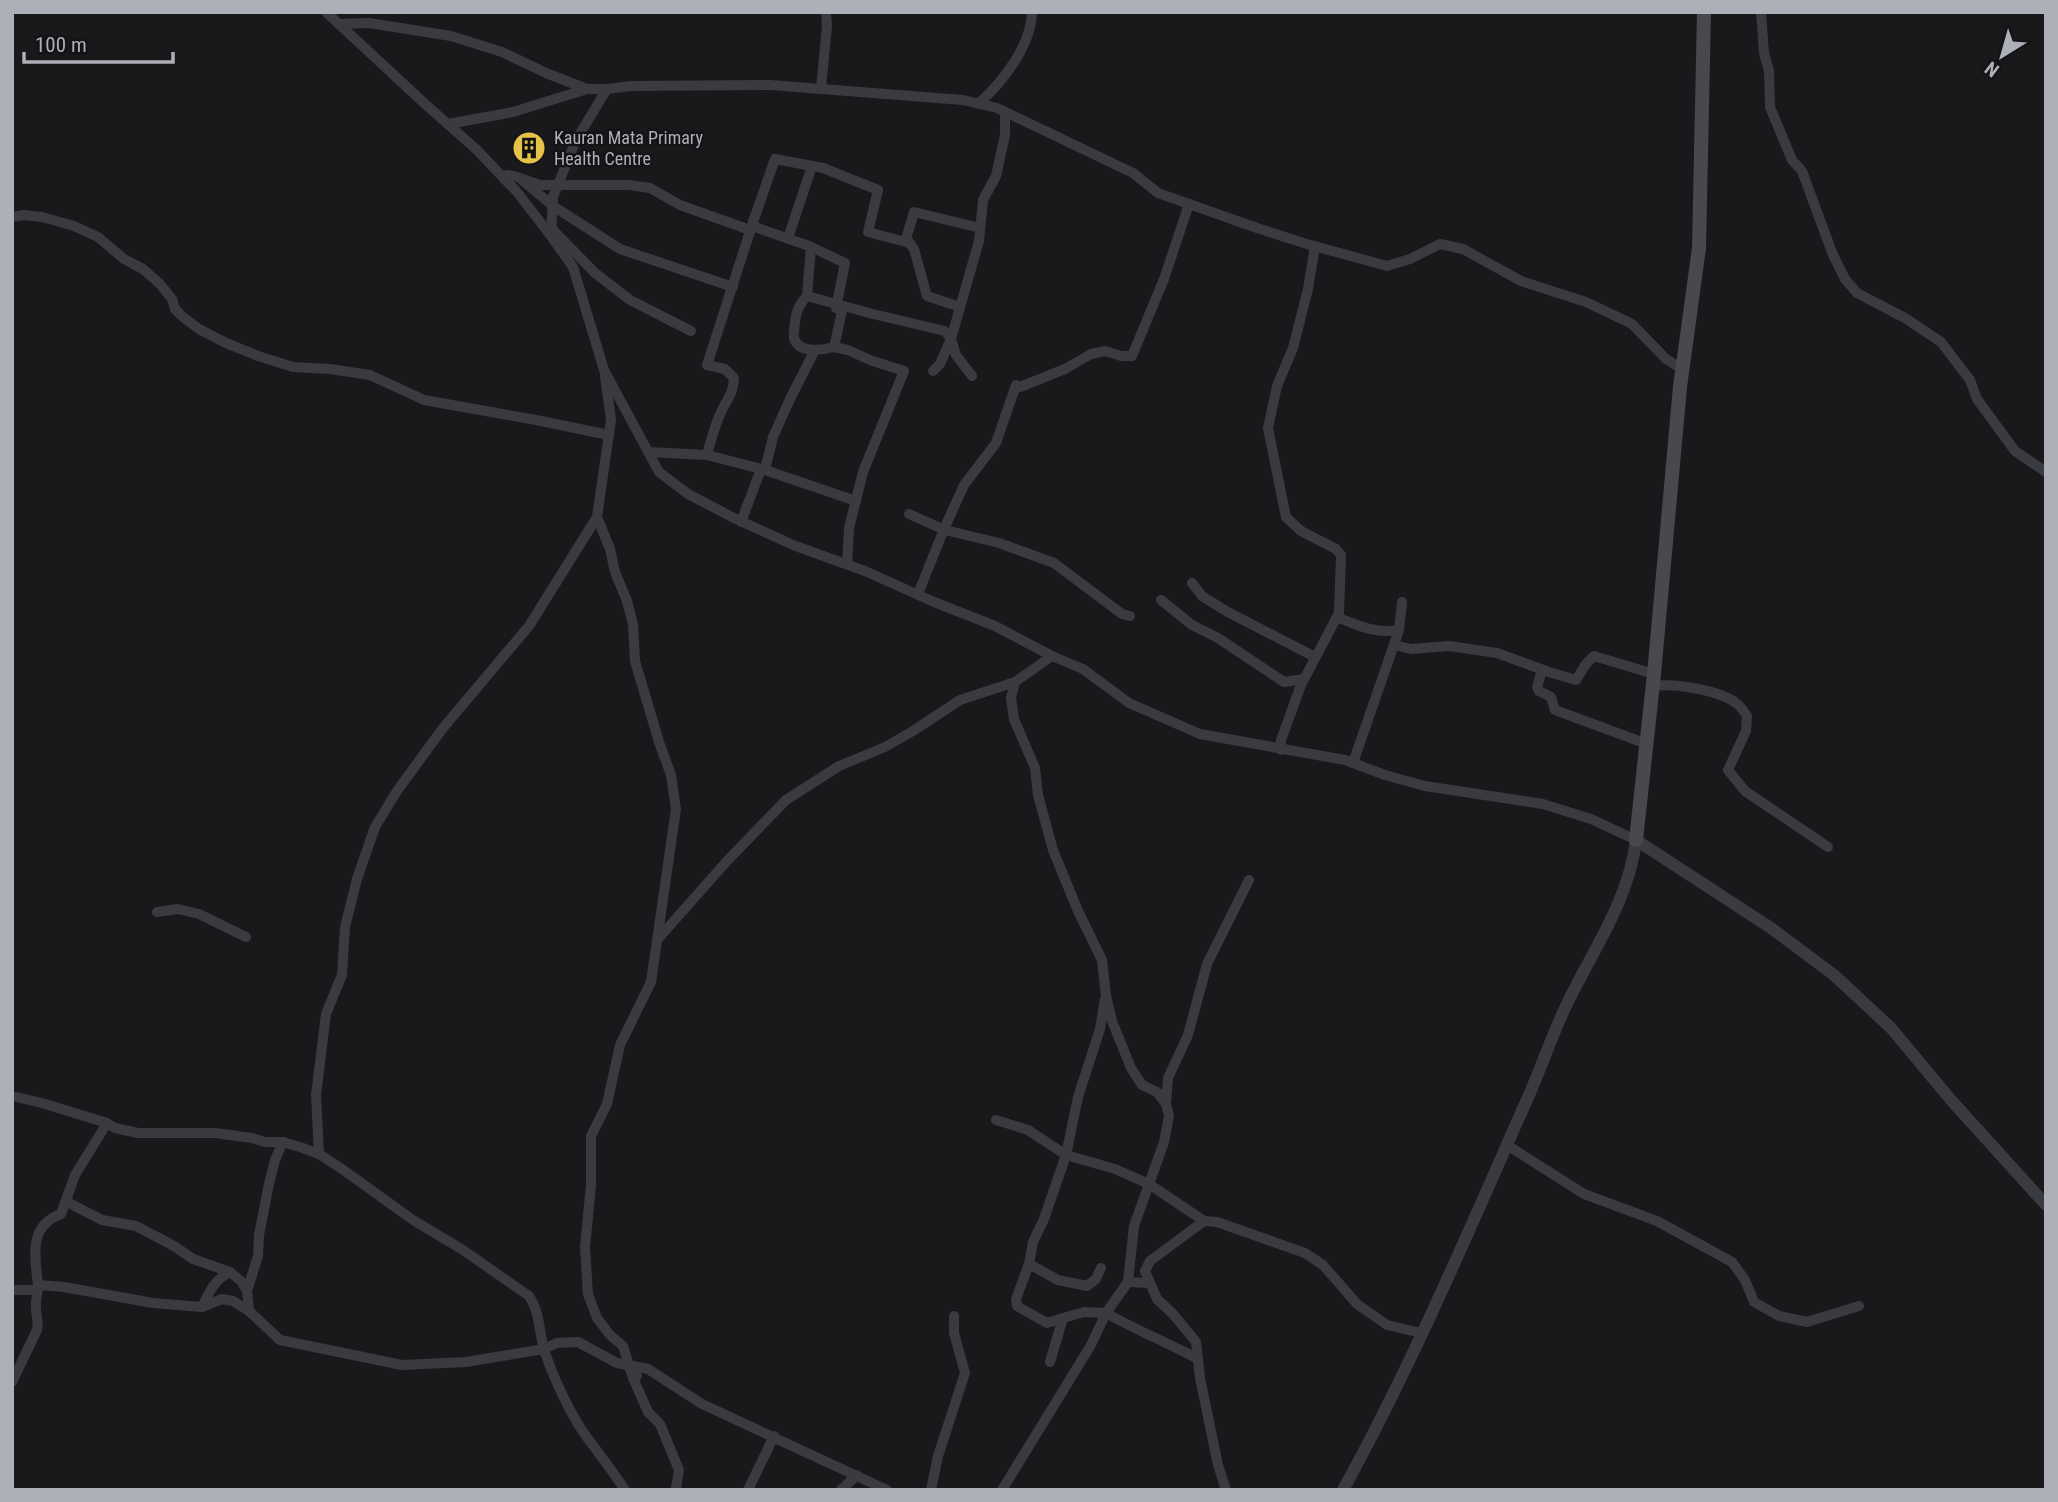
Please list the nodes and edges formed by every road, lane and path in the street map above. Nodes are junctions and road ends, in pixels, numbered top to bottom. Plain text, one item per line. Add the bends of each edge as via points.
1 (327, 12) edge
2 (826, 12) edge
3 (1032, 12) edge
4 (1704, 12) edge
5 (1762, 12) edge
6 (339, 24) junction
7 (821, 88) junction
8 (587, 89) junction
9 (607, 89) junction
10 (978, 104) junction
11 (1005, 112) junction
12 (448, 124) junction
13 (812, 166) junction
14 (519, 177) junction
15 (504, 179) junction
16 (558, 186) junction
17 (1189, 204) junction
18 (553, 206) junction
19 (12, 217) edge
20 (751, 226) junction
21 (980, 228) junction
22 (552, 232) junction
23 (788, 238) junction
24 (910, 243) junction
25 (1314, 246) junction
26 (811, 247) junction
27 (733, 287) junction
28 (807, 296) junction
29 (837, 305) junction
30 (960, 307) junction
31 (691, 331) dead end
32 (951, 338) junction
33 (834, 347) junction
34 (815, 350) junction
35 (1682, 369) junction
36 (604, 370) junction
37 (933, 371) dead end
38 (972, 376) dead end
39 (609, 435) junction
40 (648, 452) junction
41 (706, 455) junction
42 (763, 469) junction
43 (2046, 472) edge
44 (856, 501) junction
45 (909, 514) dead end
46 (597, 517) junction
47 (741, 522) junction
48 (944, 529) junction
49 (847, 564) junction
50 (1192, 583) dead end
51 (918, 594) junction
52 (1161, 600) dead end
53 (1402, 602) dead end
54 (1130, 616) dead end
55 (1337, 617) junction
56 (1399, 630) junction
57 (1394, 645) junction
58 (1052, 656) junction
59 (1315, 657) junction
60 (1542, 670) junction
61 (1304, 679) junction
62 (1654, 680) junction
63 (1016, 682) junction
64 (1647, 744) junction
65 (1281, 750) junction
66 (1353, 763) junction
67 (1636, 841) junction
68 (1828, 847) dead end
69 (1249, 880) dead end
70 (158, 912) dead end
71 (246, 937) dead end
72 (657, 940) junction
73 (1106, 996) junction
74 (12, 1096) edge
75 (1166, 1104) junction
76 (996, 1120) dead end
77 (107, 1123) junction
78 (283, 1142) junction
79 (1507, 1145) junction
80 (318, 1154) junction
81 (1066, 1155) junction
82 (1149, 1184) junction
83 (67, 1202) junction
84 (2046, 1205) edge
85 (1204, 1221) junction
86 (1029, 1264) junction
87 (1101, 1268) dead end
88 (230, 1272) junction
89 (1128, 1282) junction
90 (1150, 1283) junction
91 (37, 1284) junction
92 (14, 1290) edge
93 (247, 1292) junction
94 (1859, 1306) dead end
95 (202, 1307) junction
96 (248, 1311) junction
97 (1107, 1313) junction
98 (954, 1316) dead end
99 (1063, 1318) junction
100 (1421, 1333) junction
101 (544, 1349) junction
102 (1198, 1359) junction
103 (1049, 1362) dead end
104 (630, 1366) junction
105 (648, 1369) junction
106 (633, 1378) junction
107 (12, 1381) edge
108 (774, 1437) junction
109 (857, 1475) junction
110 (625, 1490) edge
111 (675, 1490) edge
112 (748, 1490) edge
113 (841, 1490) edge
114 (887, 1490) edge
115 (931, 1490) edge
116 (1002, 1490) edge
117 (1226, 1490) edge
118 (1343, 1490) edge

1 - 6 street
2 - 7 street
3 - 10 street via 1027,41 994,90
4 - 35 main road via 1699,248
5 - 43 street via 1770,107 1792,160 1802,171 1845,279 1857,293 1941,342 2015,451
6 - 8 street via 369,23 452,36
6 - 12 street
7 - 9 street via 674,85
7 - 10 street
8 - 9 street
8 - 12 street via 513,112
9 - 16 street via 576,140
10 - 11 street
11 - 17 street
11 - 21 street via 1005,135 996,176 983,200
12 - 15 street
13 - 20 street via 775,159
13 - 23 street
13 - 24 street via 878,190 868,232
14 - 15 street via 507,175
14 - 16 street
14 - 18 street
15 - 22 street
16 - 18 street
16 - 20 street via 650,188 680,205
17 - 25 street
17 - 48 street via 1132,356 1105,351 1091,354 1018,386 996,443 964,485
18 - 22 street
18 - 27 street via 620,249
19 - 39 street via 42,217 98,237 160,284 175,309 191,323 258,356 293,367 370,374 424,400
20 - 23 street
20 - 27 street
21 - 24 street via 914,212 906,239
21 - 30 street
22 - 31 street via 630,300
22 - 36 street via 573,267
23 - 26 street
24 - 30 street via 928,296
25 - 35 street via 1387,266 1440,244 1463,249 1521,281 1586,302 1632,324
25 - 55 street via 1308,289 1268,428 1286,517 1341,555
26 - 28 street
26 - 29 street via 845,263
27 - 41 street via 707,365 725,369 734,378 734,389
28 - 29 street
28 - 34 street via 799,303 793,337 796,343
29 - 32 street via 945,331
29 - 33 street via 842,311
30 - 32 street
32 - 37 street
32 - 38 street via 956,355
33 - 34 street
33 - 44 street via 904,371
34 - 42 street via 773,437
35 - 62 main road
36 - 39 street
36 - 40 street
39 - 46 street
40 - 41 street
40 - 47 street via 659,472 688,494
41 - 42 street
42 - 44 street
42 - 47 street
44 - 49 street
45 - 48 street
46 - 72 street via 630,612 635,661 671,775 676,809
46 - 80 street via 529,626 443,728 375,827 345,927 342,975 326,1014 316,1094
47 - 49 street
48 - 51 street
48 - 54 street via 1054,563
49 - 51 street
50 - 59 street via 1202,596 1226,611
51 - 58 street
52 - 61 street via 1192,625 1284,682
53 - 56 street
55 - 56 street via 1366,629
55 - 59 street
56 - 57 street
57 - 60 street via 1497,653
57 - 66 street
58 - 63 street
58 - 65 street via 1083,669 1129,703 1160,718 1200,734
59 - 61 street
60 - 62 street via 1576,680 1594,656
60 - 64 street via 1537,687 1551,697 1555,710
61 - 65 street
62 - 64 main road
62 - 68 street via 1704,690 1736,703 1747,716 1746,731 1728,770 1745,791
63 - 72 street via 960,700 786,800
63 - 73 street via 1011,698 1014,719 1035,768 1054,850 1102,960
64 - 67 main road
65 - 66 street
66 - 67 street via 1425,786 1543,804 1591,819
67 - 79 street via 1615,912 1566,1007
67 - 84 street via 1771,928 1834,975 1891,1028
69 - 75 street via 1207,964 1188,1035 1168,1078
70 - 71 street via 178,909 199,914
72 - 104 street via 650,982 620,1045 607,1104 591,1136 584,1247 588,1294 597,1318 623,1346
73 - 75 street via 1131,1068 1142,1085 1157,1092
73 - 81 street
74 - 77 street
75 - 82 street via 1169,1116 1164,1142
76 - 81 street via 1028,1130
77 - 78 street via 138,1133 215,1133
77 - 83 street via 75,1175
78 - 80 street
78 - 93 street via 268,1184 258,1256
79 - 94 street via 1584,1194 1657,1222 1732,1262 1754,1302 1779,1316 1807,1322
79 - 100 street
80 - 101 street via 529,1296 538,1314
81 - 82 street
81 - 86 street
82 - 85 street
82 - 89 street via 1134,1226
83 - 88 street via 102,1220 136,1226 193,1259
83 - 91 street via 61,1214 38,1231
85 - 90 street via 1150,1261 1145,1271
85 - 100 street via 1305,1253 1324,1265 1357,1304 1387,1325
86 - 87 street via 1058,1280 1087,1286
86 - 99 street via 1017,1306 1047,1322
88 - 93 street via 239,1277
88 - 95 street via 212,1285
89 - 90 street
89 - 97 street
90 - 102 street via 1157,1299 1196,1342
91 - 92 street
91 - 95 street
91 - 107 street via 37,1330
93 - 96 street
95 - 96 street via 222,1299
96 - 101 street via 281,1340 402,1365 466,1362
97 - 99 street via 1084,1312
97 - 102 street
97 - 116 street
98 - 115 street via 965,1373
99 - 103 street
100 - 118 street
101 - 104 street via 579,1342
101 - 110 street via 582,1429
102 - 117 street
104 - 105 street
104 - 106 street
105 - 106 street
105 - 108 street via 702,1404
106 - 111 street via 648,1412 660,1424 678,1470
108 - 109 street
108 - 112 street
109 - 113 street
109 - 114 street

